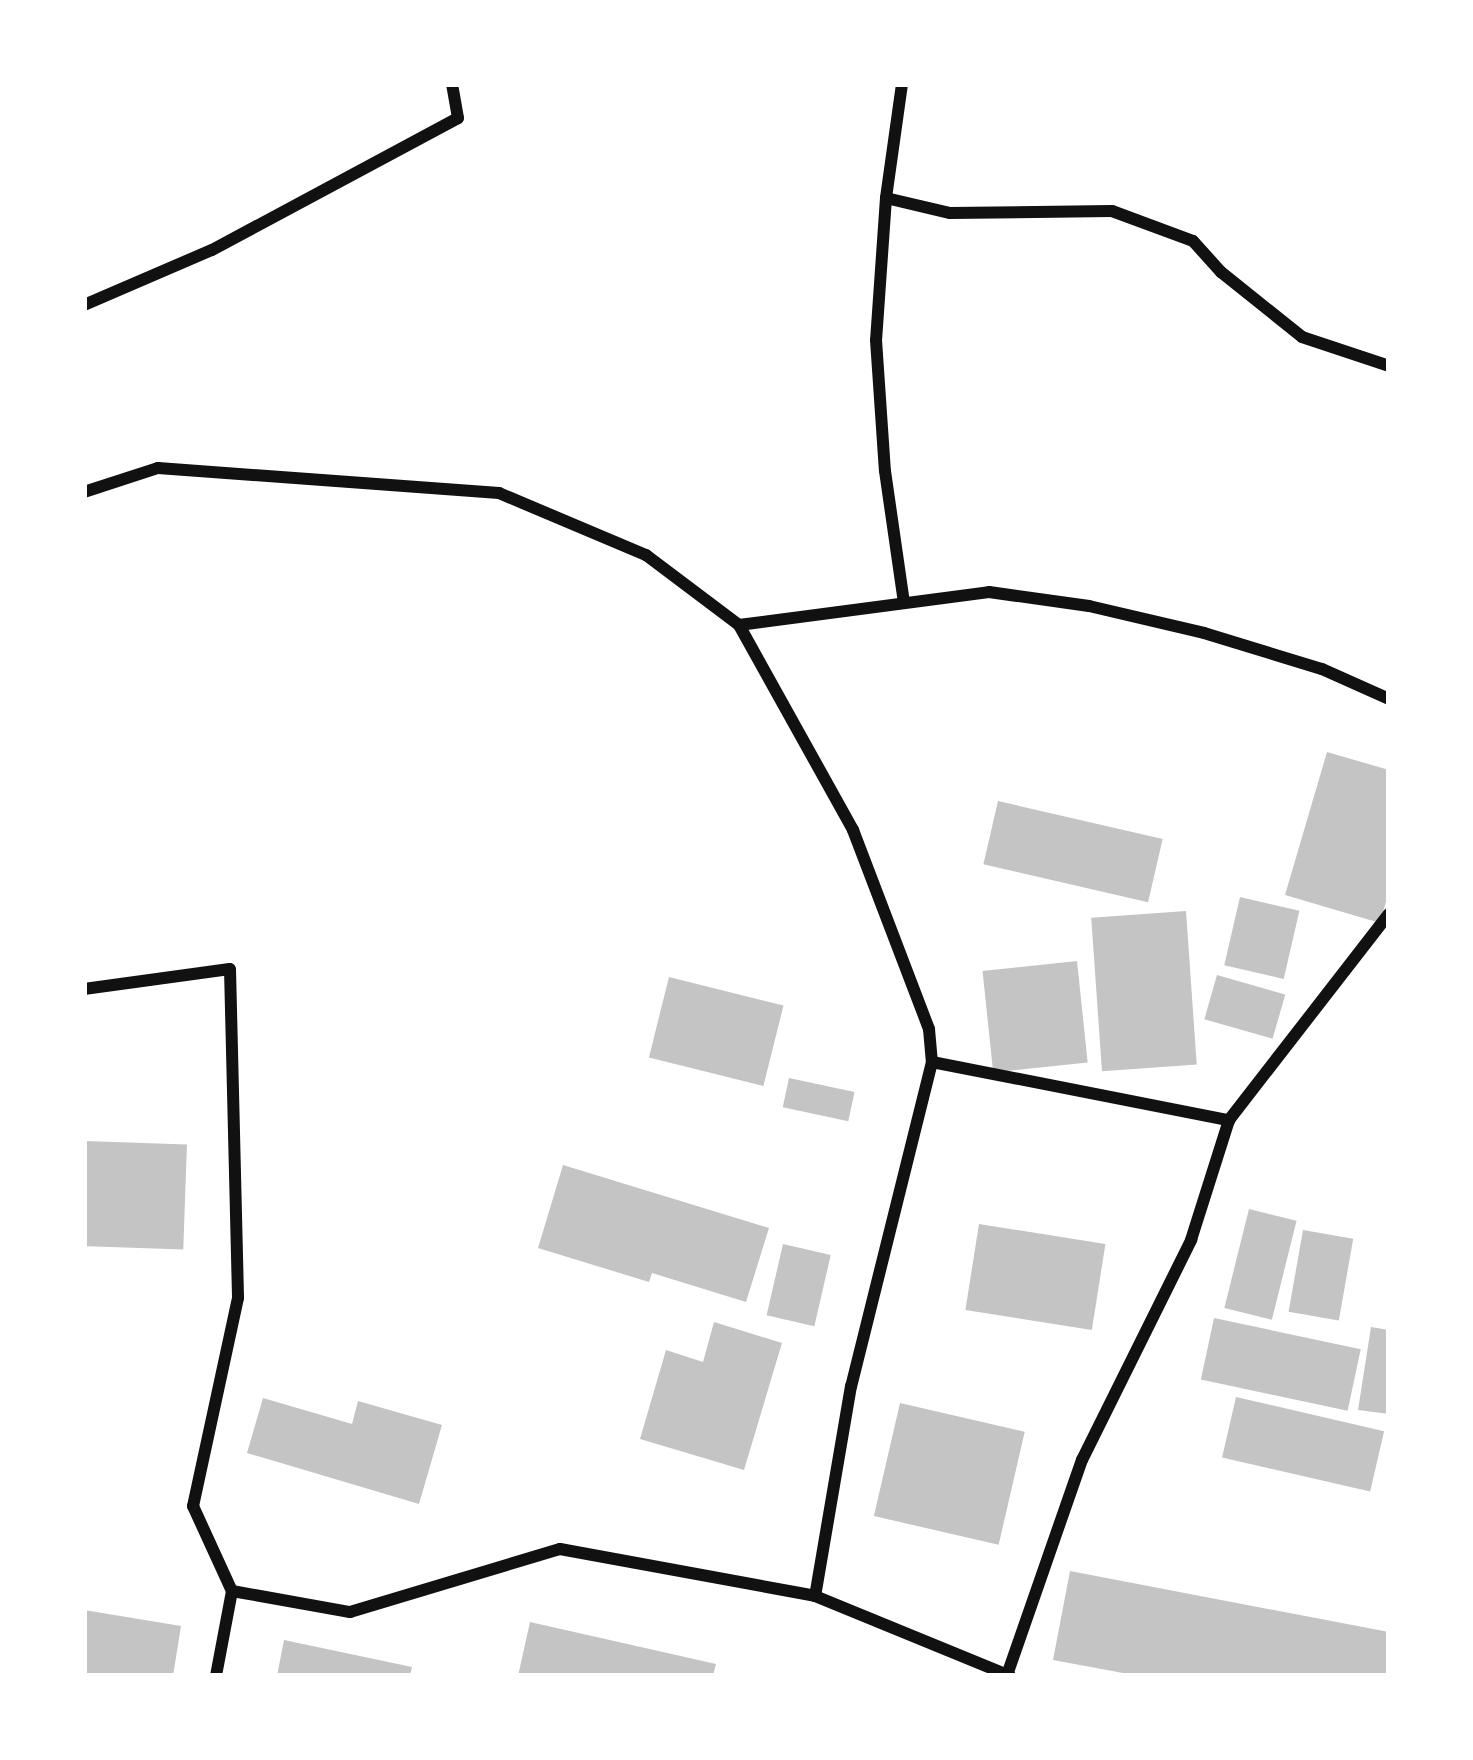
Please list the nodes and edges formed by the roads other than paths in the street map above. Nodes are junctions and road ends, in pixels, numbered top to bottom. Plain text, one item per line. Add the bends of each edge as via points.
1 (452, 84) edge
2 (902, 84) edge
3 (886, 198) junction
4 (84, 305) edge
5 (1389, 366) edge
6 (84, 491) edge
7 (904, 603) junction
8 (740, 625) junction
9 (1389, 699) edge
10 (1389, 914) edge
11 (84, 989) edge
12 (932, 1063) junction
13 (1229, 1120) junction
14 (232, 1591) junction
15 (815, 1596) junction
16 (216, 1676) edge
17 (1008, 1676) edge

1 - 4 street via 458,118 212,250
2 - 3 street
3 - 5 street via 950,213 1112,211 1193,241 1302,338
3 - 7 street via 876,340
6 - 8 street via 158,468 500,493 646,555
7 - 8 street
7 - 9 street via 989,592 1089,606 1322,668
8 - 12 street via 853,830 929,1029
10 - 13 street
11 - 14 street via 230,969 238,1298 193,1506
12 - 13 street
12 - 15 street via 851,1386
13 - 17 street via 1191,1240 1082,1460
14 - 15 street via 350,1612 560,1549
14 - 16 street
15 - 17 street

